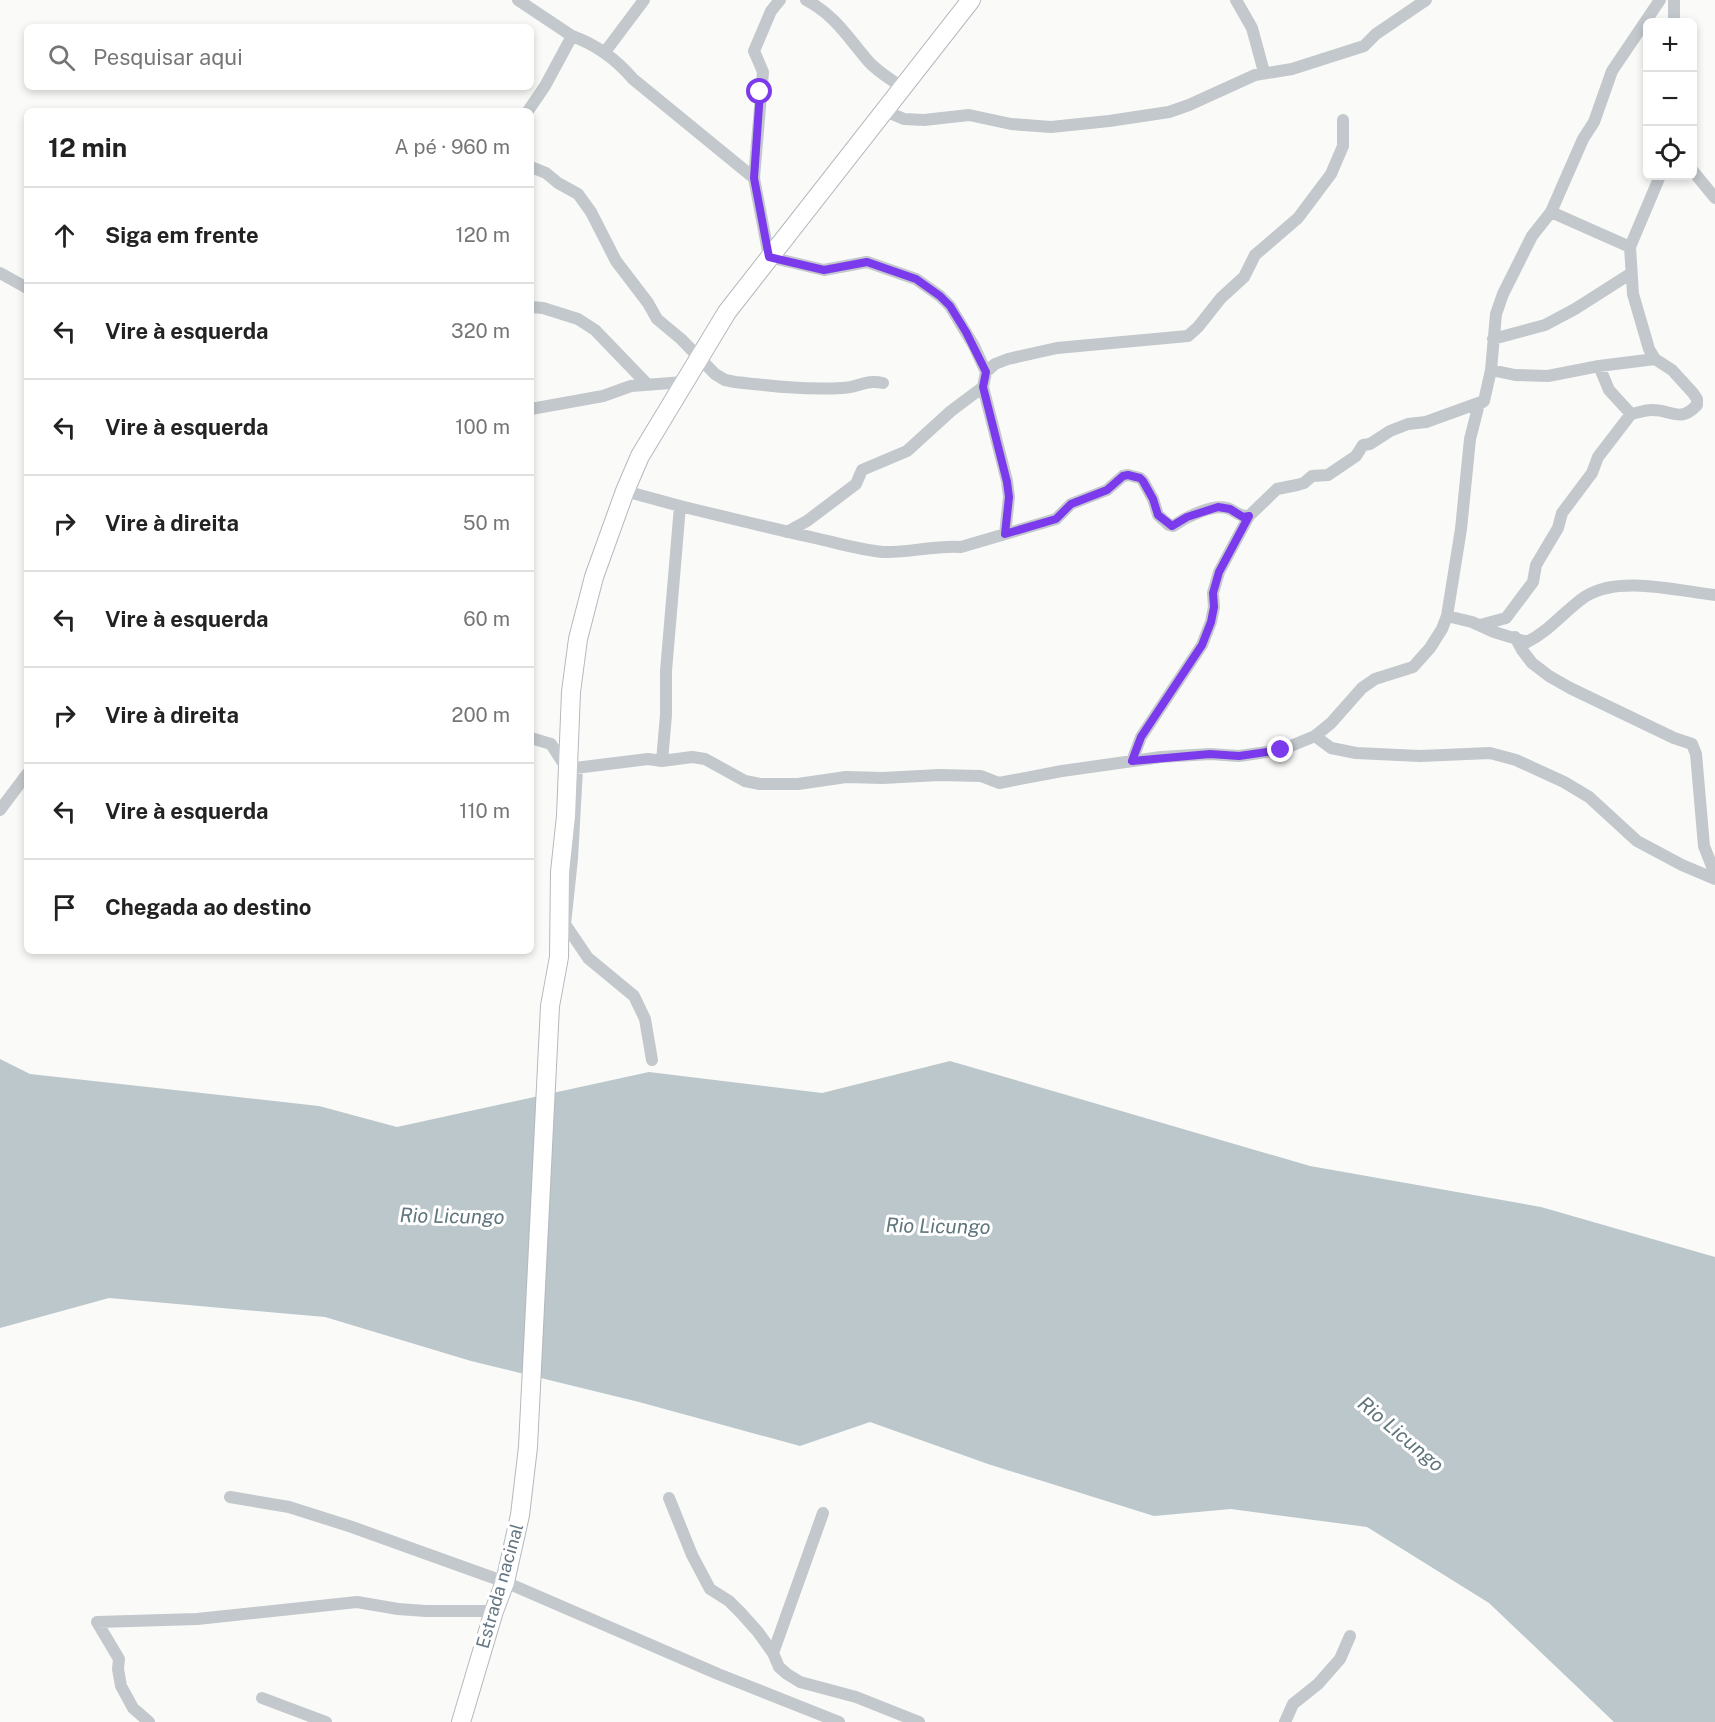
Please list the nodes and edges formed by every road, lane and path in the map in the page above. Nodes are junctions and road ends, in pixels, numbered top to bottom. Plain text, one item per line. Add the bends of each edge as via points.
1 (518, 0) edge
2 (644, 0) edge
3 (780, 0) edge
4 (806, 0) edge
5 (971, 0) edge
6 (1236, 0) edge
7 (1426, 0) edge
8 (1660, 0) edge
9 (1674, 0) edge
10 (1674, 18) edge
11 (572, 36) junction
12 (605, 52) junction
13 (1264, 72) junction
14 (903, 88) junction
15 (530, 108) edge
16 (885, 111) junction
17 (1343, 120) dead end
18 (534, 168) edge
19 (1697, 176) edge
20 (754, 178) junction
21 (1658, 180) edge
22 (1715, 198) edge
23 (1551, 212) junction
24 (1630, 247) junction
25 (769, 257) junction
26 (0, 273) edge
27 (1630, 274) junction
28 (24, 286) edge
29 (534, 307) edge
30 (1493, 339) junction
31 (699, 357) junction
32 (1655, 359) junction
33 (1599, 366) junction
34 (1491, 370) junction
35 (986, 372) junction
36 (684, 382) junction
37 (883, 382) dead end
38 (647, 384) junction
39 (983, 387) junction
40 (1484, 401) junction
41 (534, 408) edge
42 (1632, 414) junction
43 (625, 491) junction
44 (680, 506) junction
45 (1249, 516) junction
46 (787, 532) junction
47 (1005, 534) junction
48 (1715, 595) edge
49 (1447, 615) junction
50 (1480, 625) junction
51 (1515, 637) junction
52 (1315, 736) junction
53 (534, 739) edge
54 (662, 761) junction
55 (1132, 761) junction
56 (572, 769) junction
57 (24, 778) edge
58 (0, 810) edge
59 (1715, 874) edge
60 (1715, 879) edge
61 (652, 1060) dead end
62 (230, 1497) dead end
63 (669, 1498) dead end
64 (823, 1513) dead end
65 (505, 1582) junction
66 (494, 1611) junction
67 (1350, 1636) dead end
68 (773, 1653) junction
69 (262, 1698) dead end
70 (149, 1722) edge
71 (326, 1722) edge
72 (461, 1722) edge
73 (839, 1722) edge
74 (920, 1722) edge
75 (1285, 1722) edge

1 - 11 street
2 - 12 street
3 - 20 street via 771,11 754,51 763,72
4 - 14 street via 821,8 851,38 870,64
5 - 14 highway, Estrada nacinal
6 - 13 street via 1252,28
7 - 13 street via 1364,46 1292,69
8 - 23 street via 1612,71 1594,122
9 - 10 street
11 - 12 street
11 - 15 street
12 - 20 street
13 - 16 street via 1168,112 1051,127 969,115 904,119
14 - 16 highway, Estrada nacinal
16 - 25 highway, Estrada nacinal
17 - 35 street via 1343,146 1331,174 1298,218 1255,255 1244,277 1188,336 1057,348 1008,359
18 - 31 street via 578,194 616,261 657,319
19 - 22 street
20 - 25 street
21 - 24 street
23 - 24 street
23 - 30 street via 1532,236 1508,284 1496,314
24 - 27 street
25 - 31 highway, Estrada nacinal
25 - 35 street via 824,270 867,262 916,279 950,306
26 - 28 street
27 - 30 street via 1545,325
27 - 32 street
29 - 38 street via 578,319 595,330
30 - 34 street
31 - 36 highway, Estrada nacinal
31 - 37 street via 715,374 735,382 818,389
32 - 33 street
32 - 42 street via 1672,370 1693,393 1697,405 1681,416 1651,410
33 - 34 street via 1548,376
33 - 42 street via 1609,390
34 - 40 street
35 - 39 street
36 - 38 street
36 - 43 highway, Estrada nacinal via 640,456
38 - 41 street
39 - 46 street via 907,451 862,470 856,484 844,494
39 - 47 street via 1007,482
40 - 45 street via 1390,431 1363,445 1356,456 1328,475 1312,476 1304,483 1277,489
40 - 49 street via 1479,404 1470,439
42 - 50 street via 1562,513 1558,528 1536,565 1533,582 1506,618
43 - 44 street
43 - 56 highway, Estrada nacinal via 594,577 578,639 571,692
44 - 46 street
44 - 54 street
45 - 47 street via 1218,507 1172,526 1158,515 1143,481 1128,475 1107,490 1071,504 1056,519
45 - 55 street via 1219,572 1211,622 1202,645 1141,737
46 - 47 street via 891,552 961,547
48 - 51 street via 1618,586 1584,597 1527,642
49 - 50 street
49 - 52 street via 1430,648 1413,667 1375,679 1362,688
50 - 51 street
51 - 59 street via 1532,663 1549,676 1692,744 1704,846
52 - 55 street via 1281,750 1239,756 1210,754
52 - 60 street via 1332,748 1356,753 1490,753 1516,760 1589,797 1637,841
53 - 56 street via 551,744
54 - 55 street via 705,759 745,781 771,785 846,777 939,775 981,776 999,783
54 - 56 street via 648,759
56 - 61 street via 572,858 565,924 588,958 634,996 645,1019
56 - 65 highway, Estrada nacinal via 560,872 559,957 550,1006 528,1447 520,1515
57 - 58 street
62 - 65 street via 289,1506
63 - 68 street via 710,1589 741,1613
64 - 68 street
65 - 66 highway, Estrada nacinal
65 - 73 street
66 - 70 street via 426,1611 357,1602 197,1619 97,1622 119,1659 121,1686 134,1708
66 - 72 highway, Estrada nacinal
67 - 75 street via 1340,1659 1293,1704
68 - 74 street via 779,1667 800,1682 855,1697
69 - 71 street

